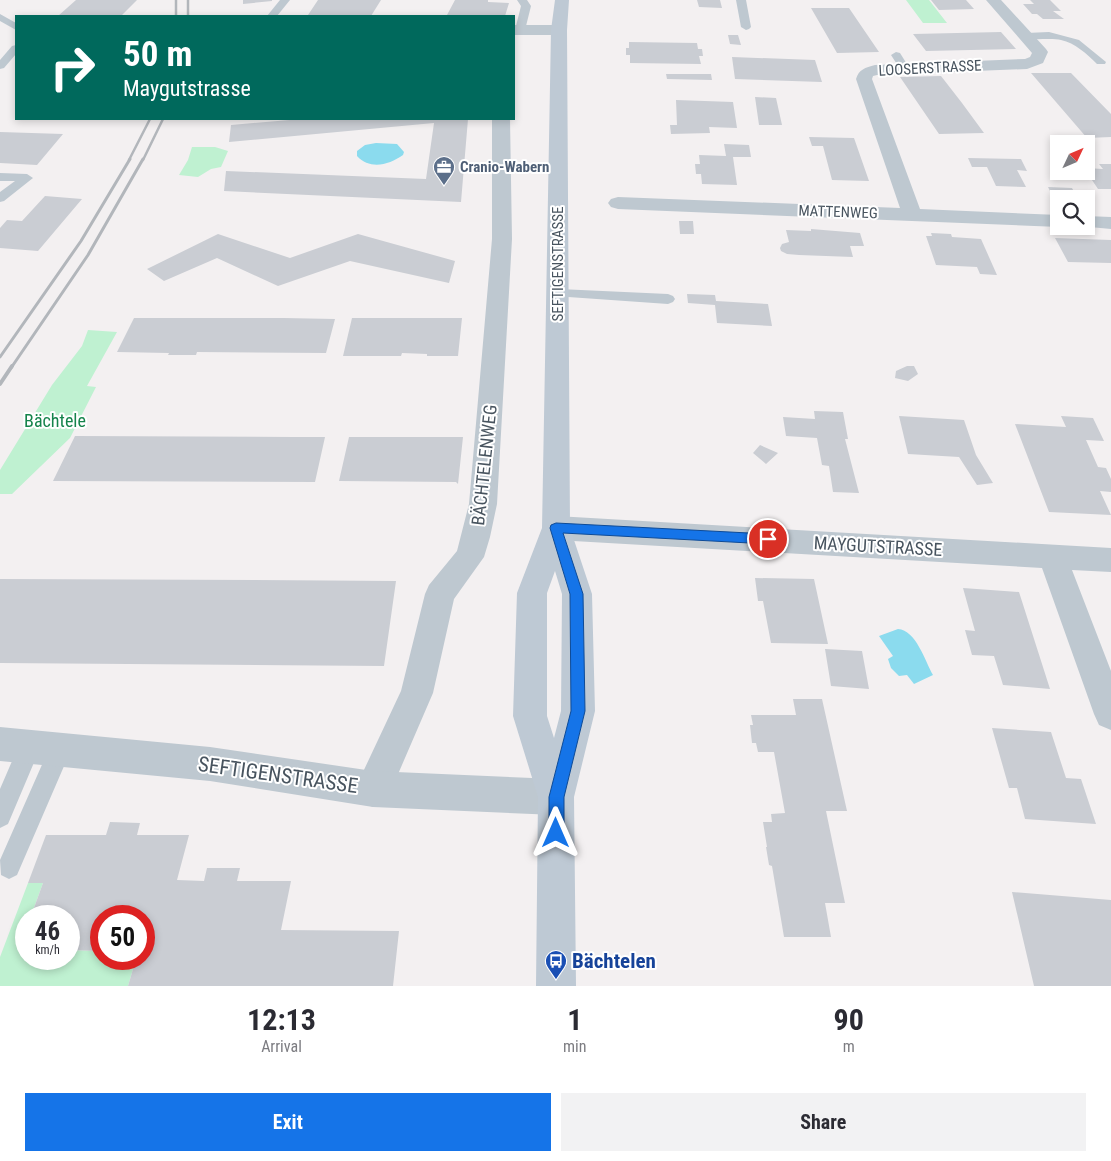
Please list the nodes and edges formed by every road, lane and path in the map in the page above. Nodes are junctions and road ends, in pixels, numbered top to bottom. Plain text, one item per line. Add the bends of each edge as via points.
1 (285, 0) edge
2 (522, 0) edge
3 (562, 0) edge
4 (741, 0) edge
5 (993, 0) edge
6 (273, 15) edge
7 (0, 17) edge
8 (14, 24) edge
9 (746, 27) dead end
10 (517, 30) edge
11 (560, 30) junction
12 (1026, 36) junction
13 (15, 49) edge
14 (1101, 62) dead end
15 (0, 66) edge
16 (501, 120) edge
17 (0, 177) edge
18 (0, 198) edge
19 (618, 203) dead end
20 (912, 216) junction
21 (1050, 221) edge
22 (1095, 222) edge
23 (1111, 222) edge
24 (559, 293) junction
25 (668, 299) dead end
26 (556, 528) junction
27 (1052, 556) junction
28 (1111, 560) edge
29 (1111, 714) edge
30 (30, 747) edge
31 (373, 789) junction
32 (556, 797) junction
33 (0, 816) edge
34 (9, 867) dead end
35 (556, 986) edge

1 - 6 lane
2 - 10 lane via 526,6
3 - 11 main road, SEFTIGENSTRASSE
4 - 9 lane
5 - 12 street, LOOSERSTRASSE
7 - 8 lane
10 - 11 street
11 - 24 main road, SEFTIGENSTRASSE
12 - 14 lane via 1071,38
12 - 20 street, LOOSERSTRASSE via 1040,52 1037,60 1027,64 900,62 866,73 864,79
13 - 15 lane
16 - 31 street, BÄCHTELENWEG via 502,239 483,504 469,557 440,594 417,693
17 - 18 lane via 27,178
19 - 20 street, MATTENWEG
20 - 21 street, MATTENWEG
22 - 23 street
24 - 25 lane
24 - 26 main road, SEFTIGENSTRASSE
26 - 27 street, MAYGUTSTRASSE
26 - 32 main road, SEFTIGENSTRASSE via 577,594 578,711
26 - 32 main road, SEFTIGENSTRASSE via 532,593 530,716
27 - 28 street, MAYGUTSTRASSE
27 - 29 street
30 - 31 street, SEFTIGENSTRASSE via 210,764
30 - 33 lane
30 - 34 lane
31 - 32 street, SEFTIGENSTRASSE
32 - 35 main road, SEFTIGENSTRASSE

